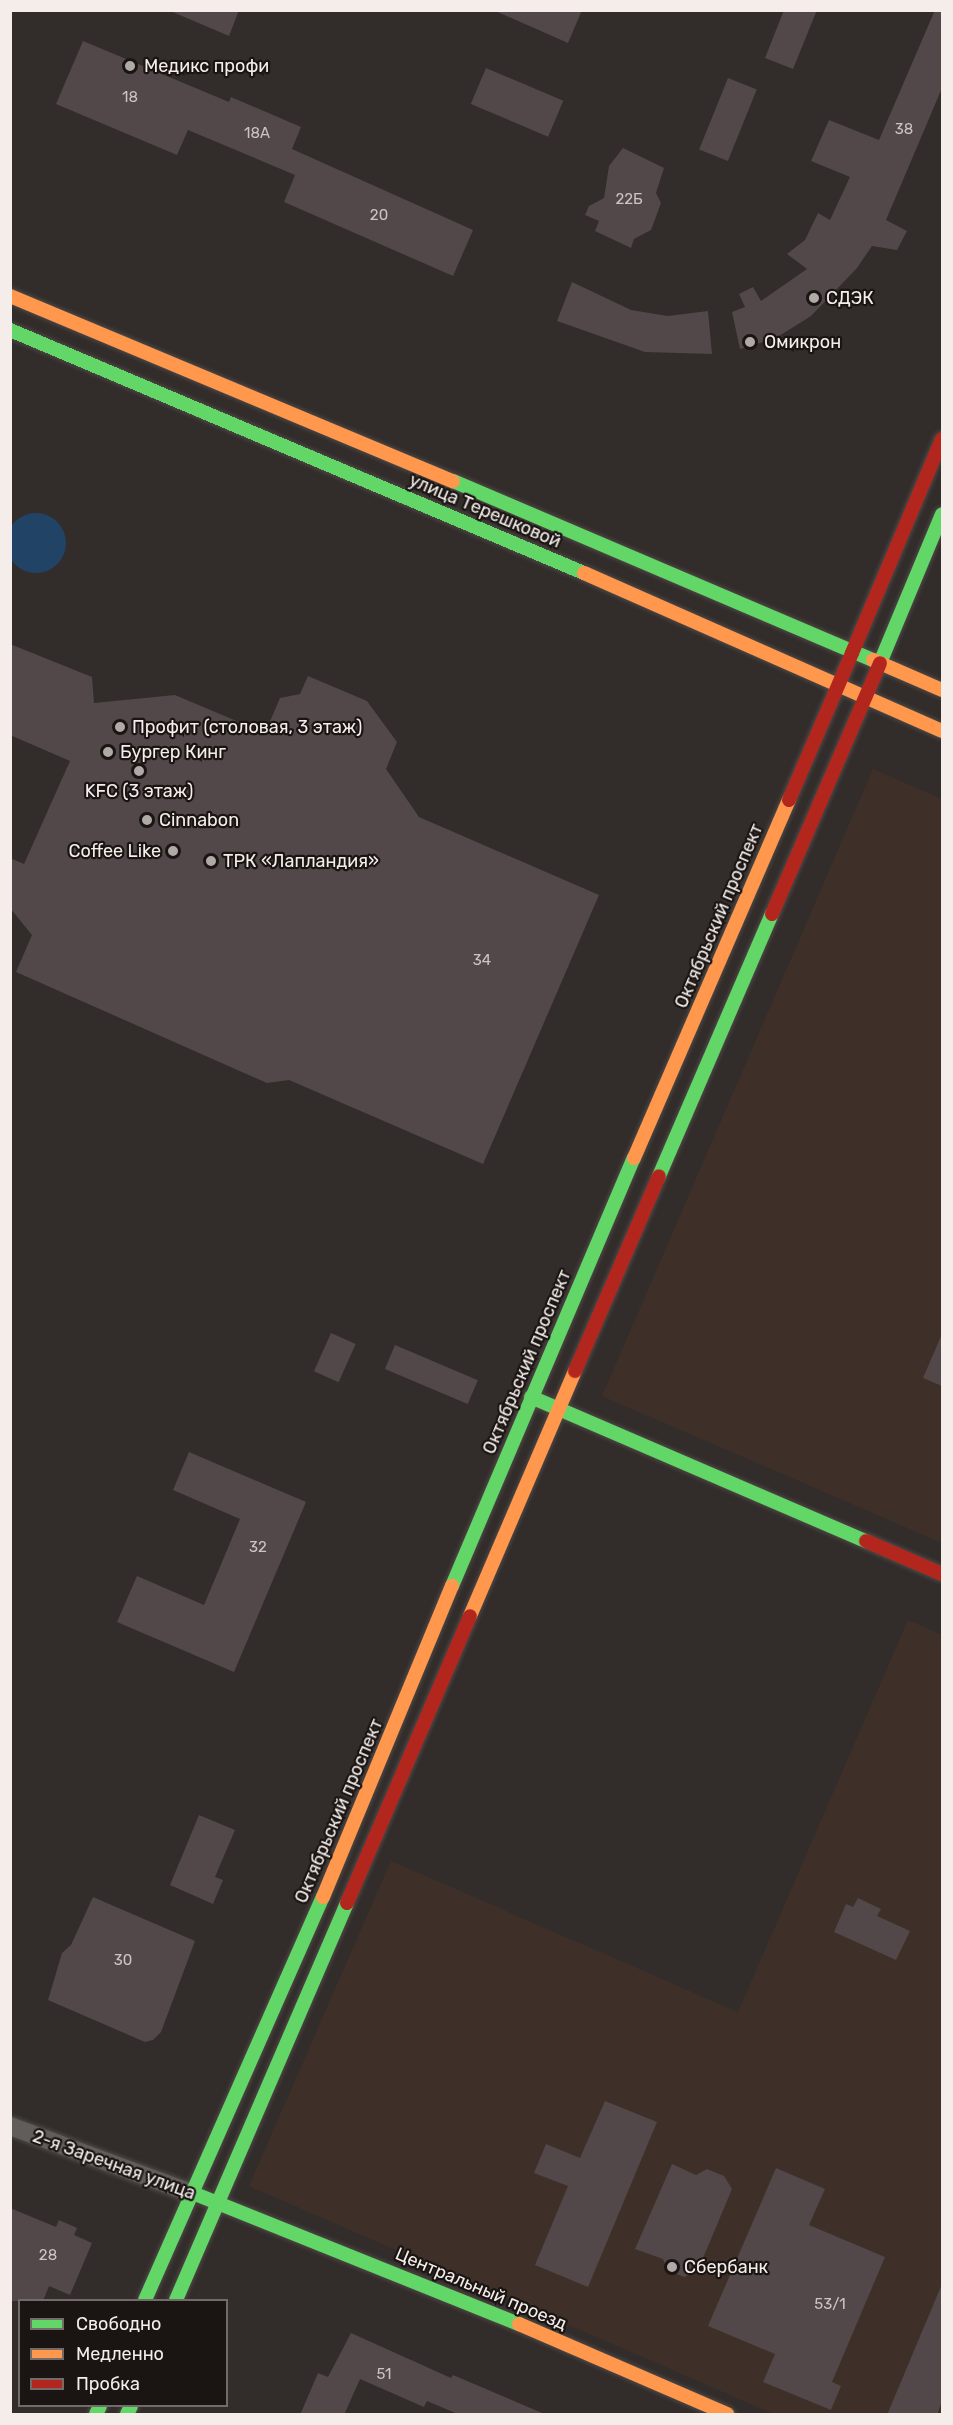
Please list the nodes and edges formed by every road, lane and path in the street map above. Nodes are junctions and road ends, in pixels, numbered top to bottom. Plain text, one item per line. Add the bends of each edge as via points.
1 (10, 296) edge
2 (10, 330) edge
3 (942, 439) edge
4 (942, 514) edge
5 (852, 653) junction
6 (880, 663) junction
7 (838, 685) junction
8 (942, 690) edge
9 (866, 698) junction
10 (942, 731) edge
11 (531, 1397) junction
12 (558, 1408) junction
13 (942, 1574) edge
14 (10, 2126) edge
15 (191, 2193) junction
16 (219, 2203) junction
17 (146, 2299) edge
18 (177, 2299) edge
19 (727, 2415) edge

1 - 5 main road, улица Терешковой via 321,424
2 - 7 main road, улица Терешковой via 475,525
3 - 5 main road, Октябрьский проспект
4 - 6 main road
5 - 6 main road, улица Терешковой
5 - 7 main road, Октябрьский проспект
6 - 8 main road, улица Терешковой
6 - 9 main road
7 - 9 main road, улица Терешковой
7 - 11 main road, Октябрьский проспект
9 - 10 main road, улица Терешковой
9 - 12 main road
11 - 12 main road
11 - 15 main road, Октябрьский проспект via 322,1899
12 - 13 main road
12 - 16 main road
14 - 15 street, 2-я Заречная улица
15 - 16 main road, 2-я Заречная улица
15 - 17 main road, Октябрьский проспект
16 - 18 main road
16 - 19 main road, Центральный проезд via 477,2306

